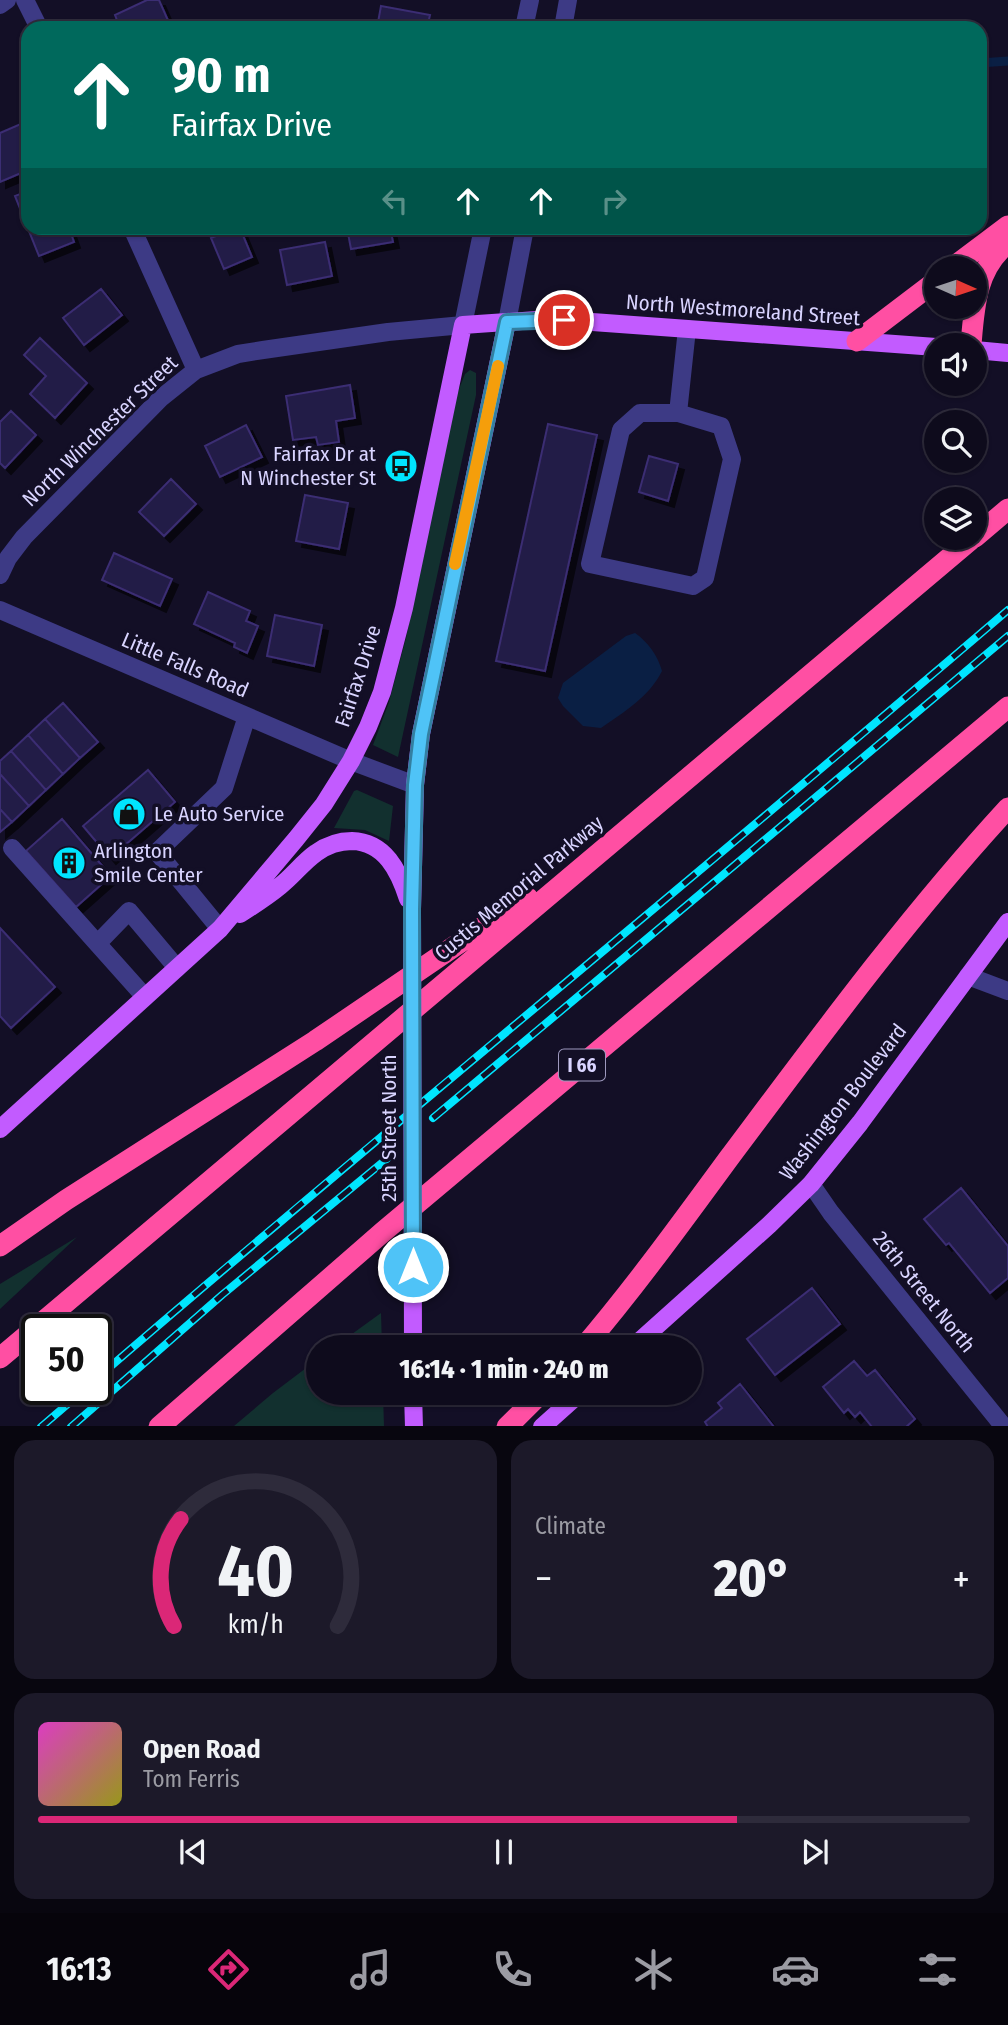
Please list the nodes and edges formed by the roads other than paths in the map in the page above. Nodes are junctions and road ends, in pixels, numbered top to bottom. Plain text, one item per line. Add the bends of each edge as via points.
1 (7, 0) edge
2 (25, 0) edge
3 (530, 0) edge
4 (568, 0) edge
5 (0, 5) edge
6 (35, 21) edge
7 (526, 21) edge
8 (564, 21) edge
9 (1008, 226) edge
10 (135, 235) edge
11 (482, 235) edge
12 (524, 235) edge
13 (1008, 243) edge
14 (968, 256) edge
15 (924, 290) edge
16 (507, 322) junction
17 (463, 326) junction
18 (687, 328) junction
19 (973, 333) edge
20 (857, 341) junction
21 (924, 346) edge
22 (987, 351) edge
23 (1008, 353) edge
24 (196, 370) junction
25 (678, 413) junction
26 (1008, 509) edge
27 (987, 526) edge
28 (959, 550) edge
29 (0, 575) edge
30 (0, 610) edge
31 (1008, 707) edge
32 (247, 716) junction
33 (351, 761) junction
34 (415, 785) junction
35 (1008, 808) edge
36 (619, 835) junction
37 (12, 848) dead end
38 (412, 909) junction
39 (1008, 922) edge
40 (220, 929) junction
41 (97, 943) junction
42 (177, 968) junction
43 (968, 976) junction
44 (1008, 991) edge
45 (145, 997) junction
46 (0, 1129) edge
47 (811, 1184) junction
48 (0, 1246) edge
49 (413, 1335) edge
50 (594, 1335) edge
51 (646, 1335) edge
52 (0, 1358) edge
53 (414, 1405) edge
54 (529, 1405) edge
55 (566, 1405) edge
56 (159, 1426) edge
57 (414, 1426) edge
58 (507, 1426) edge
59 (542, 1426) edge
60 (1004, 1426) edge

1 - 5 street
2 - 6 street
3 - 7 street
4 - 8 street
9 - 14 highway
10 - 24 street
11 - 17 street, Fairfax Drive
12 - 16 street
13 - 19 highway via 988,266 979,286
15 - 20 highway
16 - 17 main road, North Westmoreland Street
16 - 18 main road, North Westmoreland Street via 551,319
16 - 34 main road via 421,734
17 - 24 street, North Winchester Street via 263,350
17 - 33 main road, Fairfax Drive via 404,608 382,692
18 - 20 main road, North Westmoreland Street
18 - 25 street
20 - 21 main road, North Westmoreland Street
22 - 23 main road
24 - 29 street, North Winchester Street via 161,398 24,537
25 - 25 street via 640,413 621,430 590,564 693,586 705,578 732,459 722,426
26 - 27 highway, Custis Memorial Parkway
28 - 36 highway, Custis Memorial Parkway
30 - 32 street, Little Falls Road
31 - 56 highway, I 66
32 - 33 street, Little Falls Road
32 - 40 street via 223,788 157,852
33 - 34 street
33 - 40 main road, Fairfax Drive via 324,804
34 - 38 main road
35 - 50 highway via 845,1003
36 - 48 highway
36 - 52 highway, Custis Memorial Parkway
37 - 41 street
38 - 40 main road via 397,872 382,852 371,844 346,841 316,853 280,886
38 - 49 main road, 25th Street North, bridge
39 - 43 main road, Washington Boulevard
40 - 42 main road, Fairfax Drive
41 - 42 street via 129,911
41 - 45 street
42 - 45 main road, Fairfax Drive
43 - 44 street
43 - 47 main road, Washington Boulevard
45 - 46 main road, Fairfax Drive
47 - 51 main road, Washington Boulevard
47 - 60 street, 26th Street North
53 - 57 main road
54 - 58 highway
55 - 59 main road

